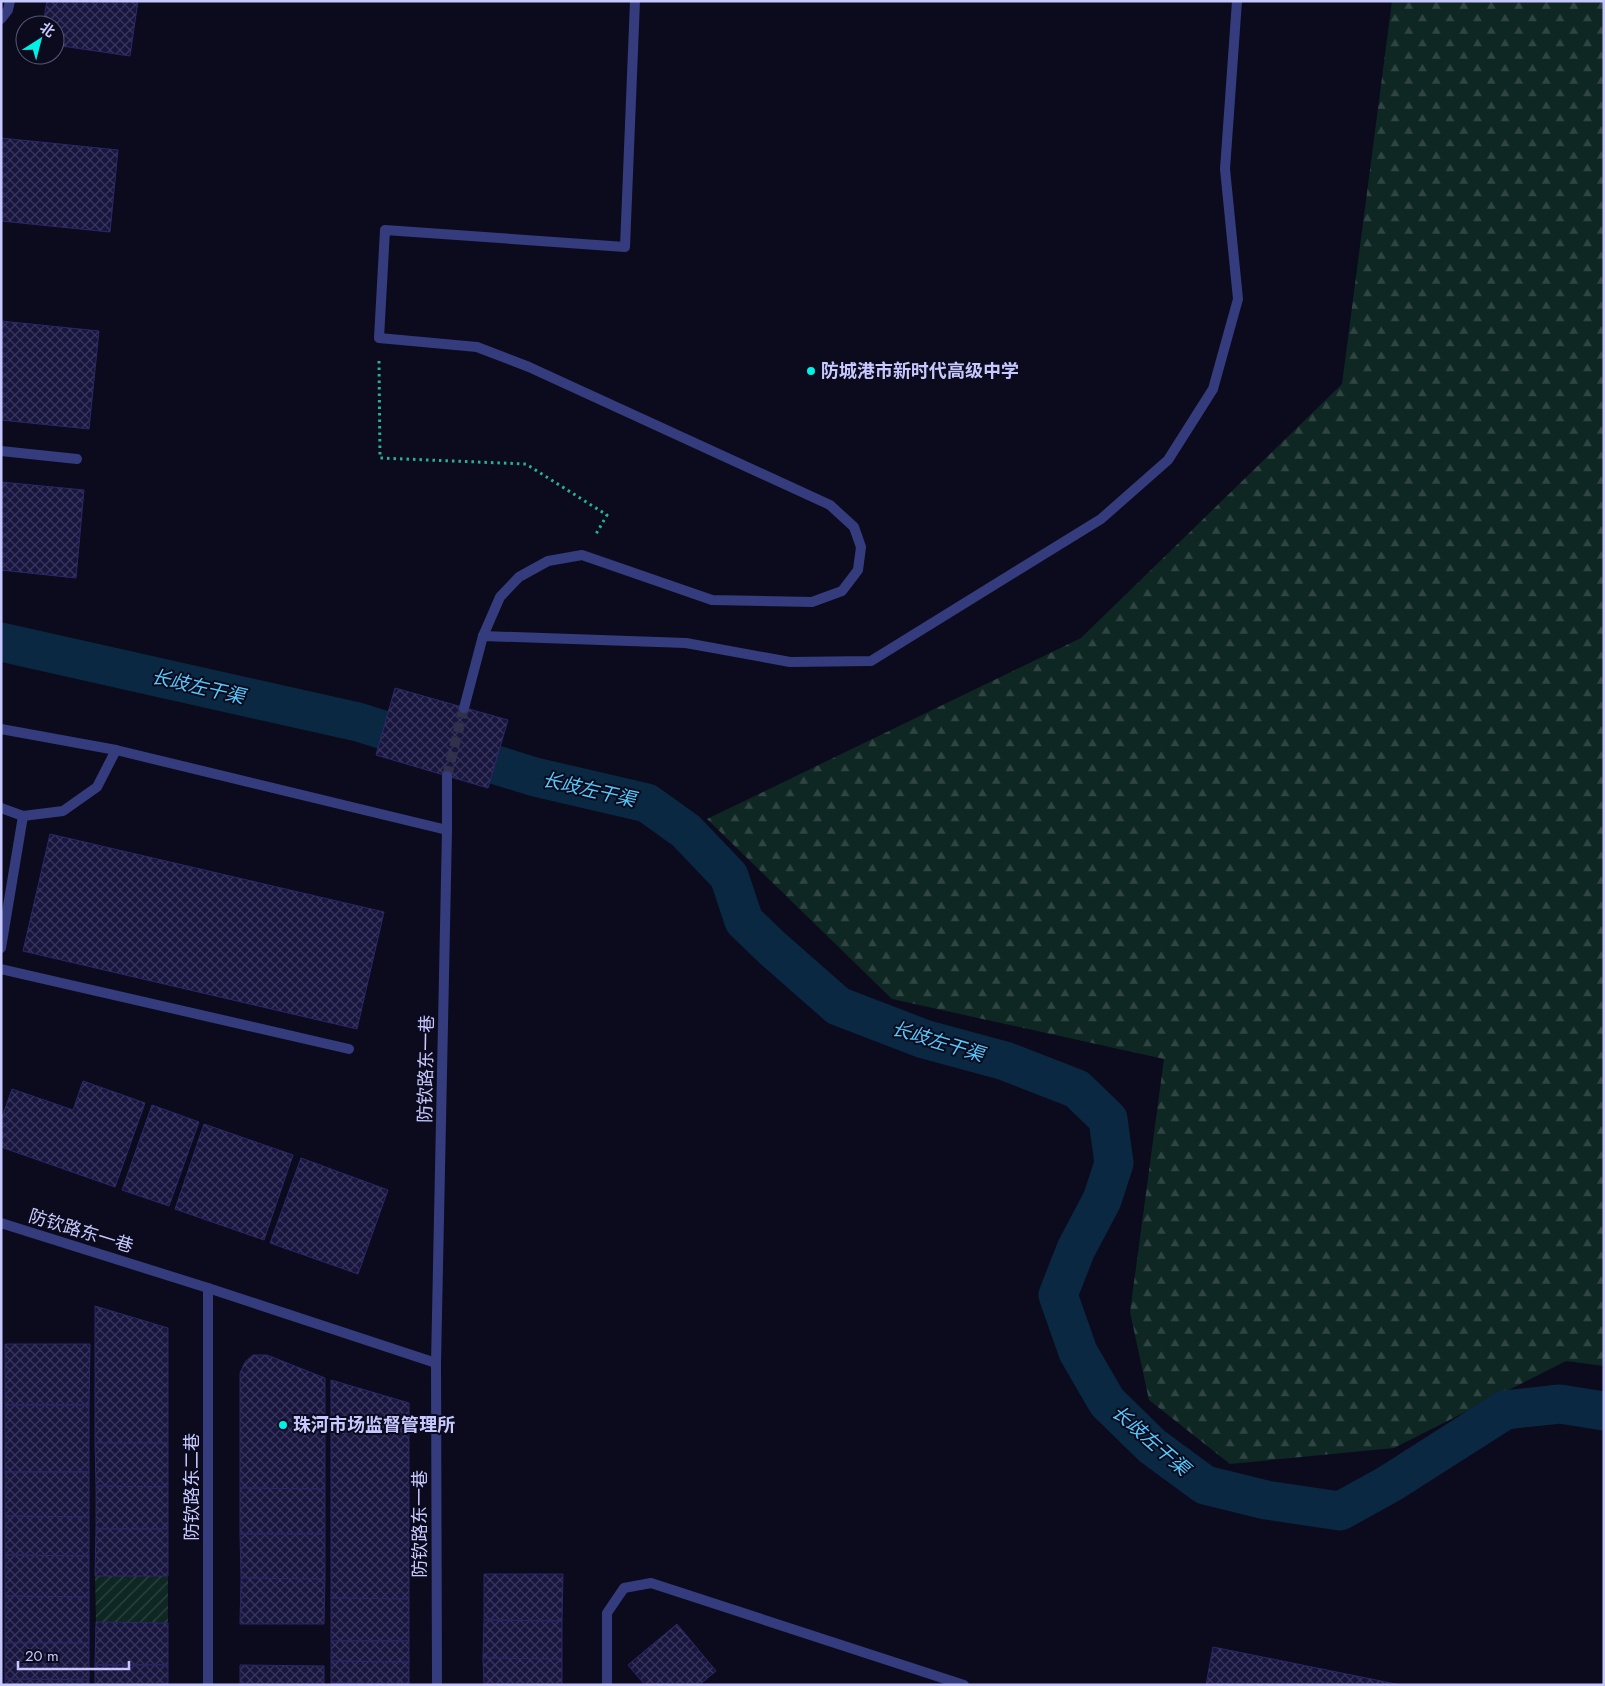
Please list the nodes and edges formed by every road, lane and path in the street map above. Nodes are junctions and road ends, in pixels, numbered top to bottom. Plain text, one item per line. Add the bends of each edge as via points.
1 (10, 1) edge
2 (635, 1) edge
3 (1237, 1) edge
4 (1, 18) edge
5 (379, 338) junction
6 (1, 451) edge
7 (77, 459) dead end
8 (582, 555) junction
9 (483, 636) junction
10 (464, 708) tunnel mouth
11 (1, 729) edge
12 (116, 750) junction
13 (447, 776) tunnel mouth
14 (1, 808) edge
15 (23, 816) junction
16 (447, 830) junction
17 (1, 948) edge
18 (1, 969) edge
19 (349, 1050) dead end
20 (1, 1223) edge
21 (208, 1288) junction
22 (436, 1363) junction
23 (208, 1685) edge
24 (437, 1685) edge
25 (607, 1685) edge
26 (964, 1685) edge

1 - 4 street
2 - 5 street via 625,247 385,230
3 - 9 street via 1225,170 1238,299 1213,390 1168,460 1101,519 871,661 790,662 686,643
5 - 8 path via 380,458 526,464 607,515
5 - 8 street via 477,347 529,367 830,504 854,527 861,547 858,570 842,591 812,602 712,600
6 - 7 street
8 - 9 street via 548,561 519,578 500,597
9 - 10 street
11 - 12 street
12 - 15 street via 97,787 63,811
12 - 16 street
13 - 16 street, 防钦路东一巷
14 - 15 street
15 - 17 street
16 - 22 street, 防钦路东一巷
18 - 19 street
20 - 21 street, 防钦路东一巷
21 - 22 street, 防钦路东一巷
21 - 23 street, 防钦路东二巷
22 - 24 street, 防钦路东一巷
25 - 26 street via 607,1613 624,1588 650,1583

